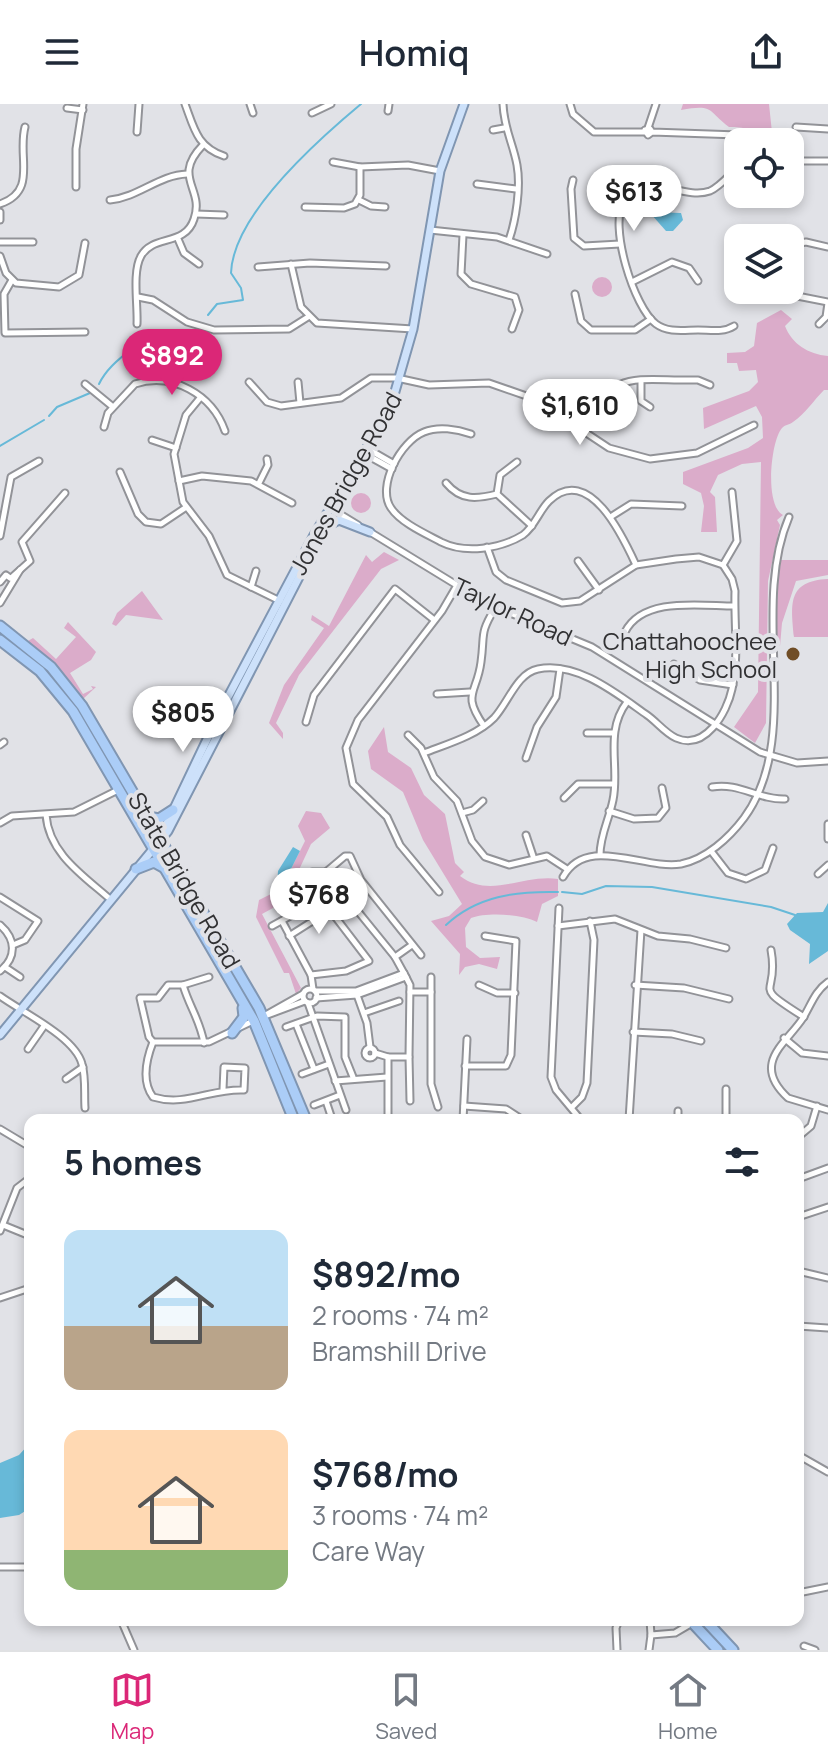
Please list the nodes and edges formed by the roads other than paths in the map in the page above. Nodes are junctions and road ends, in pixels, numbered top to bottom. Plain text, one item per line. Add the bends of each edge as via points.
1 (139, 104) edge
2 (185, 104) edge
3 (250, 104) edge
4 (331, 104) edge
5 (464, 104) edge
6 (503, 104) edge
7 (570, 104) edge
8 (656, 104) edge
9 (83, 107) edge
10 (67, 108) dead end
11 (253, 113) dead end
12 (312, 113) dead end
13 (25, 127) dead end
14 (796, 127) dead end
15 (504, 128) junction
16 (828, 129) edge
17 (493, 130) dead end
18 (648, 131) junction
19 (137, 132) dead end
20 (724, 134) edge
21 (203, 145) junction
22 (224, 156) dead end
23 (804, 161) edge
24 (828, 161) edge
25 (333, 162) dead end
26 (360, 167) junction
27 (440, 171) junction
28 (187, 174) junction
29 (573, 180) dead end
30 (724, 180) edge
31 (477, 184) dead end
32 (76, 187) dead end
33 (516, 189) junction
34 (110, 200) dead end
35 (359, 200) junction
36 (0, 204) edge
37 (305, 207) dead end
38 (385, 207) dead end
39 (0, 212) edge
40 (196, 214) junction
41 (224, 215) dead end
42 (0, 220) edge
43 (430, 230) junction
44 (463, 235) junction
45 (178, 239) junction
46 (509, 240) junction
47 (0, 242) edge
48 (33, 242) dead end
49 (804, 242) edge
50 (85, 243) dead end
51 (620, 244) junction
52 (828, 247) edge
53 (547, 254) dead end
54 (0, 256) edge
55 (199, 264) dead end
56 (291, 264) junction
57 (386, 266) dead end
58 (258, 267) dead end
59 (79, 275) junction
60 (464, 279) junction
61 (12, 280) junction
62 (84, 280) dead end
63 (698, 281) dead end
64 (632, 282) junction
65 (458, 285) dead end
66 (575, 294) dead end
67 (138, 297) junction
68 (804, 297) edge
69 (828, 302) edge
70 (308, 317) junction
71 (651, 319) junction
72 (137, 324) dead end
73 (819, 324) dead end
74 (734, 326) dead end
75 (413, 329) junction
76 (512, 329) dead end
77 (85, 332) dead end
78 (401, 379) junction
79 (348, 380) dead end
80 (641, 381) junction
81 (249, 382) dead end
82 (298, 382) dead end
83 (85, 384) dead end
84 (710, 385) dead end
85 (358, 386) junction
86 (200, 398) junction
87 (300, 403) junction
88 (113, 407) junction
89 (650, 407) dead end
90 (754, 425) dead end
91 (104, 427) dead end
92 (577, 427) junction
93 (225, 431) dead end
94 (471, 434) dead end
95 (152, 440) dead end
96 (176, 448) junction
97 (366, 452) junction
98 (267, 459) dead end
99 (39, 461) dead end
100 (517, 462) dead end
101 (393, 467) junction
102 (120, 472) dead end
103 (179, 481) junction
104 (259, 483) junction
105 (446, 483) dead end
106 (732, 492) dead end
107 (65, 493) dead end
108 (497, 494) junction
109 (292, 503) dead end
110 (682, 506) dead end
111 (185, 508) junction
112 (332, 509) junction
113 (612, 516) junction
114 (789, 517) dead end
115 (532, 526) junction
116 (370, 532) junction
117 (0, 536) edge
118 (487, 547) junction
119 (311, 553) junction
120 (578, 561) dead end
121 (636, 565) junction
122 (723, 565) junction
123 (256, 571) dead end
124 (12, 580) junction
125 (0, 582) edge
126 (251, 587) junction
127 (456, 587) junction
128 (599, 590) junction
129 (1, 599) edge
130 (282, 602) junction
131 (734, 606) junction
132 (495, 608) junction
133 (433, 619) junction
134 (0, 626) edge
135 (625, 632) dead end
136 (0, 640) edge
137 (674, 664) dead end
138 (560, 669) junction
139 (733, 685) junction
140 (470, 692) junction
141 (437, 694) dead end
142 (627, 702) junction
143 (78, 708) junction
144 (306, 722) dead end
145 (715, 725) junction
146 (484, 726) junction
147 (587, 733) dead end
148 (614, 733) junction
149 (408, 735) dead end
150 (773, 738) junction
151 (209, 744) junction
152 (755, 749) junction
153 (424, 753) junction
154 (770, 757) junction
155 (526, 758) dead end
156 (828, 761) edge
157 (614, 784) junction
158 (712, 787) dead end
159 (662, 788) dead end
160 (119, 790) junction
161 (756, 794) junction
162 (564, 798) dead end
163 (785, 799) dead end
164 (483, 801) dead end
165 (173, 810) junction
166 (609, 811) junction
167 (462, 813) junction
168 (46, 815) junction
169 (148, 817) junction
170 (1, 821) edge
171 (828, 824) edge
172 (526, 835) dead end
173 (160, 838) junction
174 (828, 839) edge
175 (151, 843) junction
176 (773, 848) dead end
177 (711, 851) junction
178 (600, 855) junction
179 (533, 856) junction
180 (828, 865) edge
181 (166, 868) junction
182 (136, 869) junction
183 (567, 869) junction
184 (326, 872) junction
185 (818, 874) dead end
186 (563, 877) dead end
187 (439, 892) dead end
188 (0, 897) edge
189 (111, 900) junction
190 (559, 908) dead end
191 (301, 910) dead end
192 (330, 910) junction
193 (282, 921) junction
194 (590, 921) junction
195 (0, 925) edge
196 (272, 926) dead end
197 (558, 926) junction
198 (641, 930) junction
199 (289, 936) junction
200 (485, 936) dead end
201 (13, 945) junction
202 (412, 945) junction
203 (726, 948) dead end
204 (771, 950) dead end
205 (421, 955) dead end
206 (395, 957) junction
207 (2, 969) edge
208 (311, 975) junction
209 (405, 975) junction
210 (20, 977) dead end
211 (209, 977) dead end
212 (431, 977) dead end
213 (231, 980) junction
214 (828, 982) edge
215 (183, 985) junction
216 (479, 985) dead end
217 (635, 985) junction
218 (314, 990) junction
219 (410, 992) junction
220 (431, 992) junction
221 (356, 993) junction
222 (515, 993) junction
223 (0, 996) edge
224 (316, 998) junction
225 (305, 999) junction
226 (729, 999) dead end
227 (399, 1001) dead end
228 (20, 1009) junction
229 (364, 1013) junction
230 (804, 1017) junction
231 (312, 1018) junction
232 (259, 1019) junction
233 (296, 1024) junction
234 (44, 1026) junction
235 (286, 1027) dead end
236 (633, 1032) junction
237 (232, 1033) junction
238 (0, 1035) edge
239 (784, 1038) junction
240 (467, 1039) dead end
241 (701, 1041) dead end
242 (153, 1042) junction
243 (204, 1043) junction
244 (28, 1049) dead end
245 (828, 1056) edge
246 (388, 1057) junction
247 (409, 1057) junction
248 (329, 1064) junction
249 (465, 1066) junction
250 (83, 1067) junction
251 (314, 1069) junction
252 (302, 1074) dead end
253 (353, 1077) junction
254 (387, 1077) junction
255 (66, 1079) dead end
256 (335, 1081) junction
257 (223, 1089) junction
258 (726, 1089) dead end
259 (340, 1095) junction
260 (326, 1101) junction
261 (410, 1101) dead end
262 (314, 1105) dead end
263 (464, 1106) junction
264 (817, 1106) junction
265 (438, 1107) dead end
266 (572, 1107) junction
267 (85, 1108) dead end
268 (346, 1110) dead end
269 (828, 1110) edge
270 (292, 1114) edge
271 (303, 1114) edge
272 (330, 1114) edge
273 (388, 1114) edge
274 (463, 1114) edge
275 (514, 1114) edge
276 (577, 1114) edge
277 (629, 1114) edge
278 (726, 1114) edge
279 (0, 1129) edge
280 (804, 1132) edge
281 (24, 1143) edge
282 (828, 1168) edge
283 (804, 1177) edge
284 (24, 1183) edge
285 (828, 1207) edge
286 (804, 1215) edge
287 (1, 1228) edge
288 (24, 1234) edge
289 (804, 1272) edge
290 (828, 1278) edge
291 (24, 1290) edge
292 (0, 1298) edge
293 (804, 1326) edge
294 (828, 1328) edge
295 (804, 1458) edge
296 (828, 1472) edge
297 (0, 1567) edge
298 (24, 1567) edge
299 (828, 1587) edge
300 (804, 1592) edge
301 (124, 1626) edge
302 (616, 1626) edge
303 (650, 1626) edge
304 (684, 1626) edge
305 (695, 1626) edge
306 (711, 1626) edge
307 (651, 1635) junction
308 (804, 1646) dead end
309 (134, 1650) edge
310 (617, 1650) edge
311 (649, 1650) edge
312 (718, 1650) edge
313 (733, 1650) edge
314 (815, 1650) edge

1 - 19 street
2 - 21 street
3 - 11 street
4 - 12 street
5 - 27 main road, Jones Bridge Road
6 - 15 street
7 - 18 street via 573,114 594,132
8 - 18 street
9 - 10 street
9 - 32 street
13 - 36 street via 23,191
14 - 16 street
15 - 17 street
15 - 33 street via 517,166
18 - 20 street
21 - 22 street
21 - 28 street
23 - 24 street
25 - 26 street
26 - 27 street via 408,165
26 - 35 street
27 - 43 main road, Jones Bridge Road
28 - 34 street via 171,175 147,190
28 - 40 street
29 - 51 street via 574,238 584,246
30 - 51 street via 702,193 654,185 633,190 618,213
31 - 33 street
33 - 46 street
35 - 37 street via 344,208
35 - 38 street
39 - 42 street
40 - 41 street
40 - 45 street
43 - 44 street
43 - 75 main road, Jones Bridge Road
44 - 46 street
44 - 60 street
45 - 55 street via 184,253
45 - 67 street via 153,245 142,254
46 - 53 street
47 - 48 street
49 - 52 street
50 - 59 street
51 - 64 street
54 - 61 street
56 - 57 street
56 - 58 street
56 - 70 street
59 - 61 street via 59,287 25,286
59 - 62 street
60 - 65 street
60 - 76 street via 515,297 519,310
61 - 77 street via 4,294 5,333
63 - 64 street via 689,268 672,262
64 - 71 street
66 - 71 street via 581,321 591,330 635,330
67 - 70 street via 214,330 289,329
67 - 72 street
68 - 69 street
69 - 73 street
70 - 75 street via 326,326
71 - 74 street via 672,330
75 - 78 main road, Jones Bridge Road
78 - 85 street via 371,378
78 - 92 street via 429,385 473,381 506,386
78 - 97 main road, Jones Bridge Road
79 - 85 street
80 - 84 street via 698,380
80 - 89 street via 641,401
80 - 92 street via 606,390
81 - 87 street via 270,404
82 - 87 street
83 - 88 street
85 - 87 street via 341,398
86 - 88 street via 180,383 140,382
86 - 93 street
86 - 96 street via 186,415
88 - 91 street
90 - 92 street via 697,453 659,459 618,452
94 - 101 street via 457,429 424,432
95 - 96 street
96 - 103 street
97 - 101 street
97 - 112 main road, Jones Bridge Road
98 - 104 street
99 - 117 street via 11,477
100 - 108 street via 500,475
101 - 118 street via 386,495 394,512 451,547
102 - 111 street via 146,522 161,524
103 - 104 street via 202,476
103 - 111 street
104 - 109 street
105 - 108 street via 464,497
106 - 122 street via 737,541
107 - 124 street via 22,542 30,561
108 - 115 street
110 - 113 street via 631,504
111 - 126 street via 209,536 227,575
112 - 116 street, Taylor Road
112 - 119 main road, Jones Bridge Road
112 - 130 main road, Jones Bridge Road
113 - 115 street via 583,494 569,492 549,501
113 - 121 street
114 - 150 street via 772,579
115 - 118 street via 523,535
116 - 119 main road via 332,521
116 - 127 street, Taylor Road
118 - 128 street via 491,563 506,580 562,603 580,601
119 - 130 main road, Jones Bridge Road
120 - 128 street
121 - 122 street via 699,557
121 - 128 street
122 - 131 street via 732,579
123 - 126 street
124 - 125 street via 6,575
124 - 129 street
126 - 130 street
127 - 132 street, Taylor Road
127 - 133 street
130 - 151 main road
130 - 151 main road, Jones Bridge Road via 227,700
131 - 135 street via 661,608 634,621
131 - 139 street
132 - 140 street via 482,630 481,664
132 - 145 street, Taylor Road via 592,647
133 - 144 street via 395,589 314,695
133 - 187 street via 358,720 346,759 356,789 387,817 400,845
134 - 143 highway, State Bridge Road via 51,667
136 - 143 highway, State Bridge Road
137 - 139 street via 700,680
138 - 142 street via 584,675
138 - 146 street via 539,668 526,674
138 - 155 street via 556,697
139 - 145 street
140 - 141 street
140 - 146 street via 472,708
142 - 145 street via 680,740 701,738
142 - 148 street
143 - 160 highway, State Bridge Road
143 - 169 highway, State Bridge Road
145 - 152 street, Taylor Road
146 - 153 street
147 - 148 street
148 - 157 street
149 - 153 street
150 - 152 street via 766,749
150 - 154 street
151 - 165 main road
151 - 173 main road via 197,776
152 - 154 street, Taylor Road
153 - 167 street via 434,777
154 - 156 street, Taylor Road via 797,763
154 - 161 street
157 - 162 street via 578,784
157 - 166 street
158 - 161 street via 732,785
159 - 166 street via 666,808 658,818 634,819
160 - 168 street via 79,811
160 - 175 highway, State Bridge Road
161 - 163 street
161 - 177 street via 741,821
164 - 167 street
165 - 169 highway via 159,819
165 - 173 main road
166 - 178 street
167 - 179 street via 472,841 489,860 509,865
168 - 170 street
168 - 189 street via 67,862
169 - 173 highway, State Bridge Road
171 - 174 street
172 - 179 street
173 - 175 highway
173 - 232 highway, State Bridge Road
175 - 181 highway, State Bridge Road
175 - 182 main road
176 - 177 street via 765,870 746,879 728,873
177 - 178 street via 673,865
178 - 183 street
179 - 183 street via 552,857
180 - 185 street
181 - 182 highway via 154,862
181 - 213 highway, State Bridge Road
182 - 189 main road
183 - 186 street
184 - 192 street via 312,872 307,880
184 - 202 street via 350,856 361,880
184 - 206 street
188 - 201 street via 38,921 25,940
189 - 228 main road
190 - 197 street
191 - 193 street
192 - 199 street
192 - 208 street via 369,961 346,971
193 - 196 street
193 - 199 street
194 - 197 street
194 - 198 street via 615,919
194 - 266 street via 594,940 587,1083
195 - 201 street
197 - 266 street via 551,1077
198 - 203 street
198 - 217 street
199 - 208 street
200 - 222 street via 516,941
201 - 207 street
202 - 205 street
202 - 206 street
204 - 230 street via 768,990
206 - 209 street
207 - 210 street
208 - 218 street
209 - 219 street
209 - 221 street
211 - 215 street
212 - 220 street
213 - 232 highway, State Bridge Road
213 - 237 highway, State Bridge Road via 245,1012
214 - 230 street
215 - 242 street via 168,985 158,998 140,998
215 - 243 street via 200,1019
216 - 222 street
217 - 226 street via 684,988
217 - 236 street
218 - 221 street
218 - 224 street
218 - 225 street
219 - 220 street
219 - 247 street
220 - 265 street via 431,1084
221 - 224 street
221 - 229 street
222 - 249 street via 506,1066
223 - 228 street
224 - 225 street
225 - 231 street
225 - 232 street
227 - 229 street
228 - 234 street
228 - 238 main road
229 - 246 street via 370,1047
230 - 239 street
231 - 233 street
231 - 248 street
231 - 253 street via 345,1017 345,1057
232 - 237 street
232 - 270 highway, State Bridge Road
232 - 271 highway, State Bridge Road
233 - 235 street
233 - 251 street
234 - 244 street
234 - 250 street via 75,1051
236 - 241 street
236 - 277 street
237 - 243 street
239 - 245 street via 802,1053
239 - 264 street via 774,1056 777,1084 793,1101
240 - 249 street
242 - 243 street
242 - 257 street via 146,1075 153,1097 204,1098
246 - 247 street
246 - 254 street
247 - 261 street
248 - 251 street
248 - 256 street
249 - 263 street
250 - 255 street
250 - 267 street
251 - 252 street
253 - 254 street
253 - 256 street
254 - 273 street
256 - 259 street
257 - 257 street via 244,1090 245,1068 224,1067
258 - 278 street
259 - 260 street
259 - 268 street
260 - 262 street
260 - 272 street
263 - 274 street
263 - 275 street
264 - 269 street
264 - 280 street
266 - 276 street
279 - 281 street
282 - 283 street
284 - 287 street
285 - 286 street
287 - 288 street
289 - 290 street
291 - 292 street
293 - 294 street
295 - 296 street
297 - 298 street
299 - 300 street
301 - 309 street
302 - 310 street
303 - 307 street
304 - 307 street via 675,1633
305 - 312 highway
306 - 313 highway
307 - 311 street
308 - 314 street

